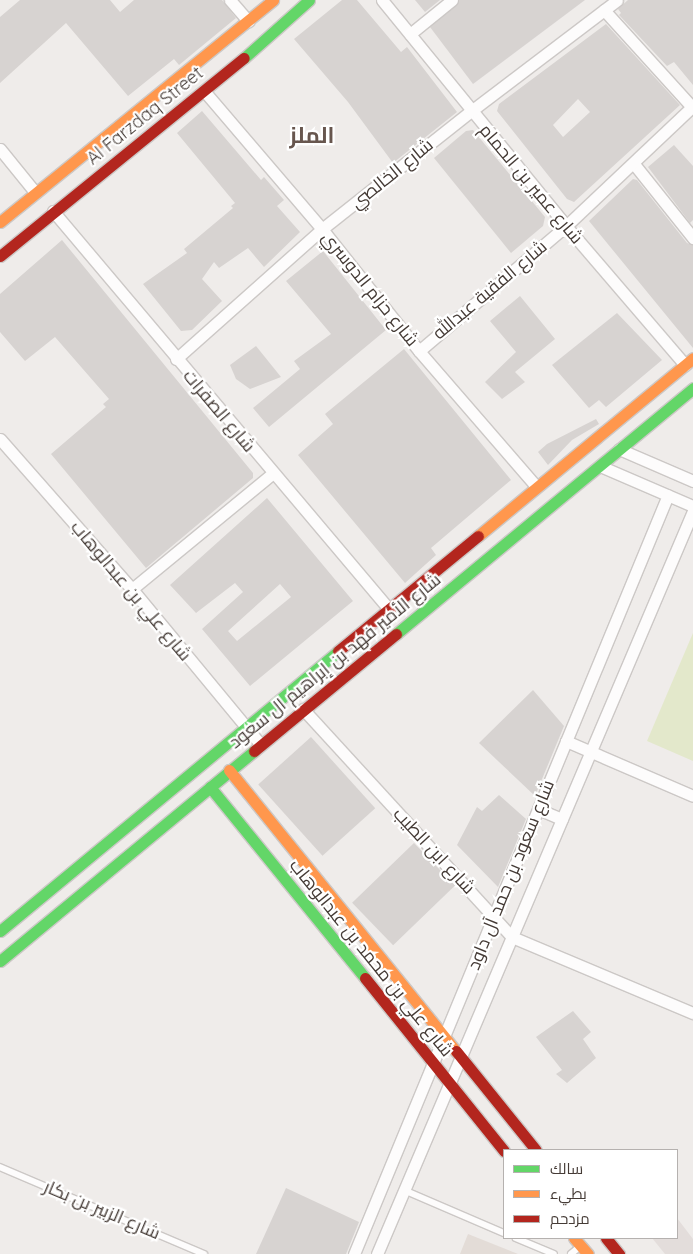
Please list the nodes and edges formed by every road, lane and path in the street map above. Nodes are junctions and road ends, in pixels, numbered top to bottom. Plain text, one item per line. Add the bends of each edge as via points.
1 (230, 0) edge
2 (273, 0) edge
3 (309, 0) edge
4 (382, 0) edge
5 (452, 0) edge
6 (617, 0) edge
7 (604, 10) junction
8 (248, 21) junction
9 (410, 34) junction
10 (205, 92) junction
11 (693, 107) edge
12 (471, 111) junction
13 (0, 149) edge
14 (634, 164) junction
15 (35, 192) junction
16 (53, 211) junction
17 (0, 222) edge
18 (566, 226) junction
19 (322, 229) junction
20 (693, 238) edge
21 (0, 256) edge
22 (419, 351) junction
23 (176, 359) junction
24 (689, 362) edge
25 (693, 388) edge
26 (0, 439) edge
27 (620, 449) junction
28 (600, 466) junction
29 (272, 474) junction
30 (693, 481) edge
31 (536, 486) junction
32 (668, 495) junction
33 (693, 506) edge
34 (693, 510) edge
35 (132, 589) junction
36 (388, 608) junction
37 (303, 709) junction
38 (247, 728) junction
39 (566, 741) junction
40 (261, 745) junction
41 (591, 752) junction
42 (229, 770) junction
43 (210, 787) junction
44 (693, 796) edge
45 (538, 809) junction
46 (562, 819) junction
47 (494, 916) junction
48 (0, 931) edge
49 (512, 937) junction
50 (0, 961) edge
51 (693, 1013) edge
52 (444, 1037) junction
53 (460, 1057) junction
54 (433, 1063) junction
55 (450, 1083) junction
56 (535, 1149) edge
57 (503, 1150) edge
58 (0, 1167) edge
59 (404, 1190) junction
60 (503, 1233) edge
61 (518, 1239) edge
62 (607, 1239) edge
63 (581, 1246) edge
64 (204, 1254) edge
65 (354, 1254) edge
66 (376, 1254) edge
67 (554, 1254) edge
68 (571, 1254) edge
69 (619, 1254) edge

1 - 8 street
2 - 8 main road, Al Farzdaq Street
3 - 10 main road, Al Farzdaq Street
4 - 9 street, شارع عمير بن الحمام
5 - 9 street
6 - 7 street, شارع الخالصي
7 - 11 street
7 - 12 street, شارع الخالصي
8 - 15 main road, Al Farzdaq Street
9 - 12 street, شارع عمير بن الحمام
10 - 16 main road, Al Farzdaq Street
10 - 19 street, شارع حزام الدوسري
11 - 14 street, شارع الفقية عبدالله
12 - 18 street, شارع عمير بن الحمام
12 - 19 street, شارع الخالصي
13 - 15 street
14 - 18 street, شارع الفقية عبدالله
14 - 20 street
15 - 17 main road, Al Farzdaq Street
16 - 21 main road, Al Farzdaq Street
16 - 23 street, شارع الصفرات
18 - 22 street, شارع الفقية عبدالله
18 - 24 street, شارع عمير بن الحمام
19 - 22 street, شارع حزام الدوسري
19 - 23 street, شارع الخالصي
22 - 31 street, شارع حزام الدوسري
23 - 29 street, شارع الصفرات
24 - 31 main road, شارع الأمير فهد بن إبراهيم ال سعود
25 - 27 main road, شارع الأمير فهد بن إبراهيم ال سعود
26 - 35 street, شارع علي بن عبدالوهاب
27 - 28 main road, شارع الأمير فهد بن إبراهيم ال سعود
27 - 30 street
28 - 32 street
28 - 37 main road, شارع الأمير فهد بن إبراهيم ال سعود
29 - 35 street
29 - 36 street, شارع الصفرات
31 - 36 main road, شارع الأمير فهد بن إبراهيم ال سعود
32 - 33 street
32 - 39 street, شارع سعود بن حمد آل داود
34 - 41 street
35 - 38 street, شارع علي بن عبدالوهاب
36 - 38 main road, شارع الأمير فهد بن إبراهيم ال سعود
37 - 40 main road, شارع الأمير فهد بن إبراهيم ال سعود
37 - 47 street, شارع ابن الطيب
38 - 40 street, شارع علي بن عبدالوهاب
38 - 48 main road, شارع الأمير فهد بن إبراهيم ال سعود
39 - 41 street
39 - 45 street, شارع سعود بن حمد آل داود
40 - 42 main road, شارع الأمير فهد بن إبراهيم ال سعود
41 - 44 street
41 - 46 street
42 - 43 main road, شارع الأمير فهد بن إبراهيم ال سعود
42 - 52 main road
43 - 50 main road, شارع الأمير فهد بن إبراهيم ال سعود
43 - 54 main road, شارع علي بن محمد بن عبدالوهاب
45 - 46 street
45 - 47 street, شارع سعود بن حمد آل داود
46 - 49 street
47 - 49 street, شارع ابن الطيب
47 - 52 street, شارع سعود بن حمد آل داود
49 - 51 street, شارع ابن الطيب
49 - 53 street
52 - 53 main road
52 - 54 street, شارع سعود بن حمد آل داود
53 - 55 street
53 - 56 main road
54 - 55 main road, شارع علي بن محمد بن عبدالوهاب
54 - 65 street, شارع سعود بن حمد آل داود
55 - 57 main road, شارع علي بن محمد بن عبدالوهاب
55 - 59 street
58 - 64 lane, شارع الزبير بن بكار
59 - 60 lane
59 - 66 street
61 - 67 lane
62 - 69 main road
63 - 68 lane

